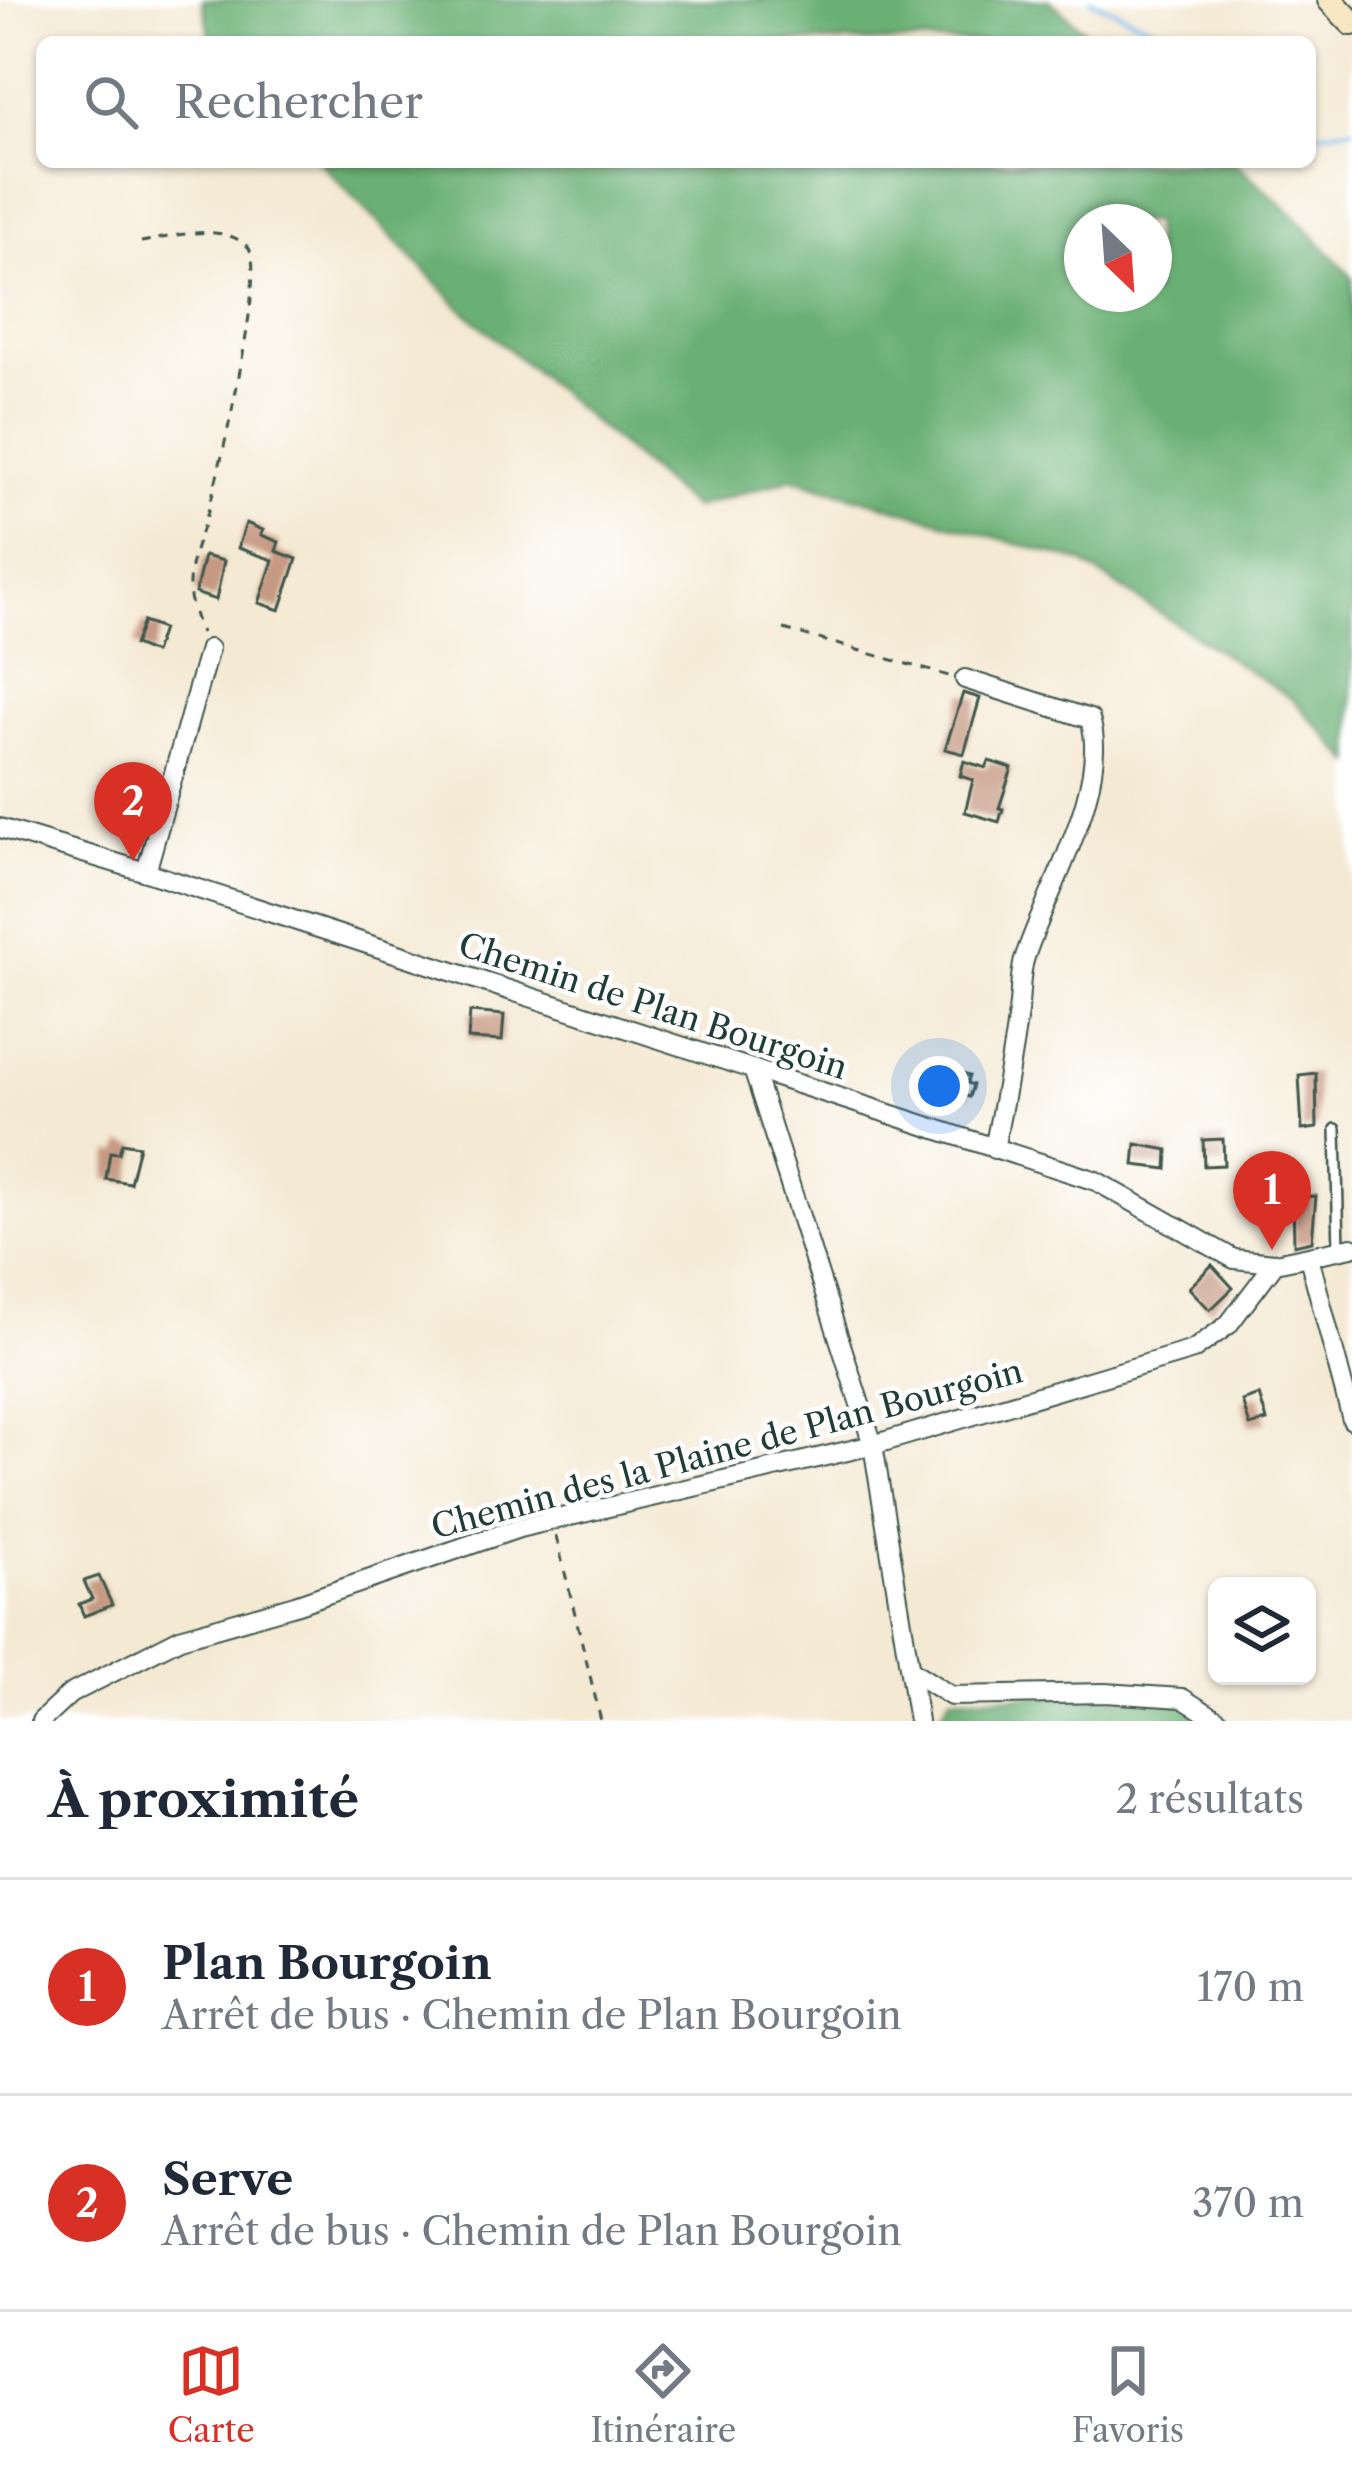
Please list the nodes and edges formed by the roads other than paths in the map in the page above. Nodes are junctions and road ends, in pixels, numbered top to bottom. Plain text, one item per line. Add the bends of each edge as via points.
1 (1330, 0) edge
2 (1352, 23) edge
3 (209, 649) road end
4 (965, 680) road end
5 (0, 828) edge
6 (146, 872) junction
7 (752, 1069) junction
8 (1336, 1129) dead end
9 (994, 1149) junction
10 (1346, 1248) edge
11 (1309, 1257) junction
12 (1275, 1263) junction
13 (1352, 1420) edge
14 (873, 1444) junction
15 (912, 1671) junction
16 (41, 1721) edge
17 (918, 1721) edge
18 (1219, 1721) edge

1 - 2 main road
3 - 6 street
4 - 9 street via 1090,719 1096,738 1094,772 1023,960
5 - 6 street, Chemin de Plan Bourgoin
6 - 7 street, Chemin de Plan Bourgoin
7 - 9 street, Chemin de Plan Bourgoin
7 - 14 street
8 - 10 lane
9 - 12 street, Chemin de Plan Bourgoin via 1096,1181 1234,1259
10 - 11 street
11 - 12 street
11 - 13 street
12 - 14 street, Chemin des la Plaine de Plan Bourgoin via 1228,1324 1193,1350
14 - 15 street
14 - 16 street, Chemin des la Plaine de Plan Bourgoin via 552,1521 180,1638 70,1694
15 - 17 street
15 - 18 street via 951,1696 1182,1698

